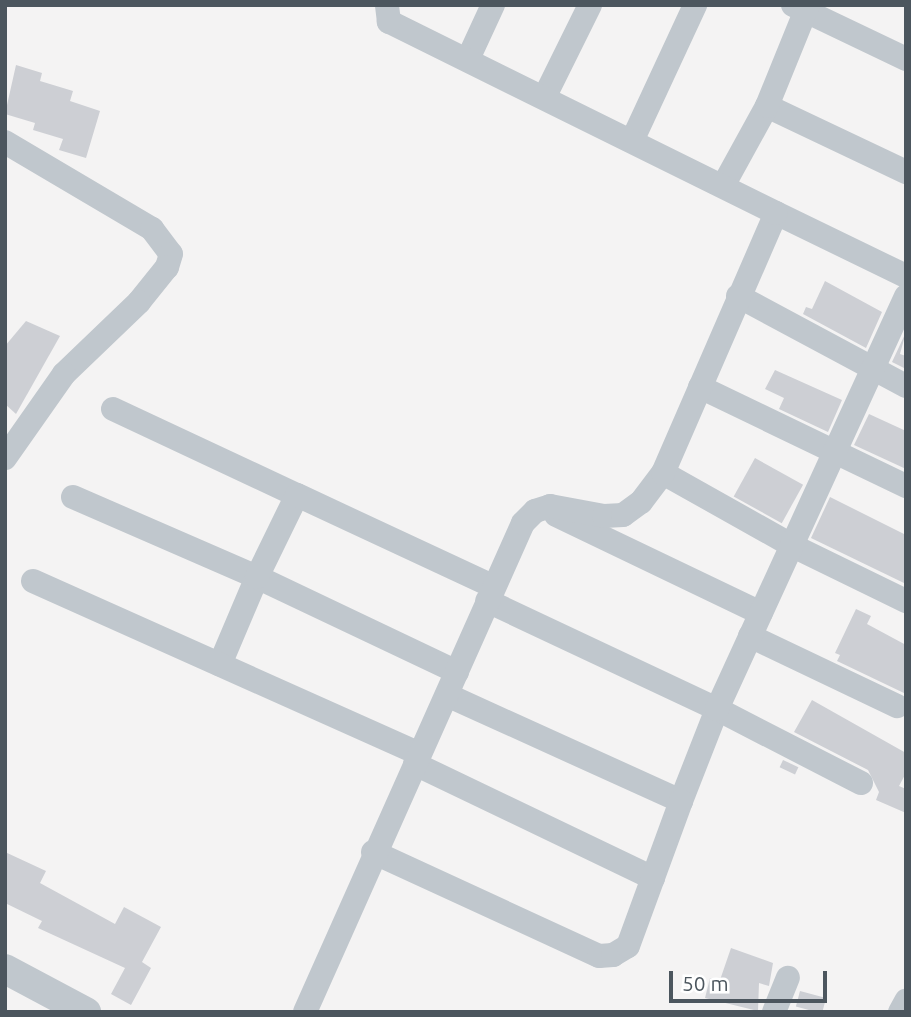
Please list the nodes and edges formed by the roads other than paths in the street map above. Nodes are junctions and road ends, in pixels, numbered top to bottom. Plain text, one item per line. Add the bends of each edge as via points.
1 (387, 5) edge
2 (493, 5) edge
3 (590, 5) edge
4 (695, 5) edge
5 (802, 7) edge
6 (906, 59) edge
7 (468, 60) junction
8 (544, 96) junction
9 (766, 106) junction
10 (632, 141) junction
11 (5, 142) edge
12 (906, 172) edge
13 (723, 186) junction
14 (776, 213) junction
15 (906, 276) edge
16 (738, 296) junction
17 (906, 296) edge
18 (872, 368) junction
19 (906, 386) edge
20 (700, 387) junction
21 (113, 409) dead end
22 (833, 450) junction
23 (5, 458) edge
24 (663, 473) junction
25 (906, 486) edge
26 (297, 495) junction
27 (74, 497) dead end
28 (543, 508) junction
29 (793, 546) junction
30 (257, 577) junction
31 (33, 581) dead end
32 (490, 594) junction
33 (906, 601) edge
34 (761, 613) junction
35 (750, 636) junction
36 (219, 664) junction
37 (457, 671) junction
38 (447, 695) junction
39 (898, 706) dead end
40 (717, 709) junction
41 (417, 759) junction
42 (861, 783) dead end
43 (681, 801) junction
44 (373, 852) junction
45 (653, 878) junction
46 (5, 968) edge
47 (788, 978) dead end
48 (906, 1001) edge
49 (86, 1012) edge
50 (304, 1012) edge
51 (774, 1012) edge
52 (900, 1012) edge

1 - 7 street via 389,22
2 - 7 street
3 - 8 street
4 - 10 street
5 - 6 street
5 - 9 street
7 - 8 street
8 - 10 street
9 - 12 street
9 - 13 street
10 - 13 street
11 - 23 street via 152,229 171,254 167,267 139,302 64,374
13 - 14 street
14 - 15 street
14 - 16 street
16 - 18 street
16 - 20 street
17 - 18 street
18 - 19 street
18 - 22 street
20 - 22 street
20 - 24 street
21 - 26 street
22 - 25 street
22 - 29 street
24 - 28 street via 641,502 623,515 604,516 564,506
24 - 29 street
26 - 30 street
26 - 32 street
27 - 30 street
28 - 32 street via 523,523
28 - 34 street
29 - 33 street
29 - 34 street
30 - 36 street
30 - 37 street
31 - 36 street
32 - 37 street
32 - 40 street
34 - 35 street
35 - 39 street
35 - 40 street
36 - 41 street
37 - 38 street
38 - 41 street
38 - 43 street
40 - 42 street
40 - 43 street
41 - 44 street
41 - 45 street
43 - 45 street
44 - 45 street via 599,956 628,946
44 - 50 street
46 - 49 street
47 - 51 street
48 - 52 street

